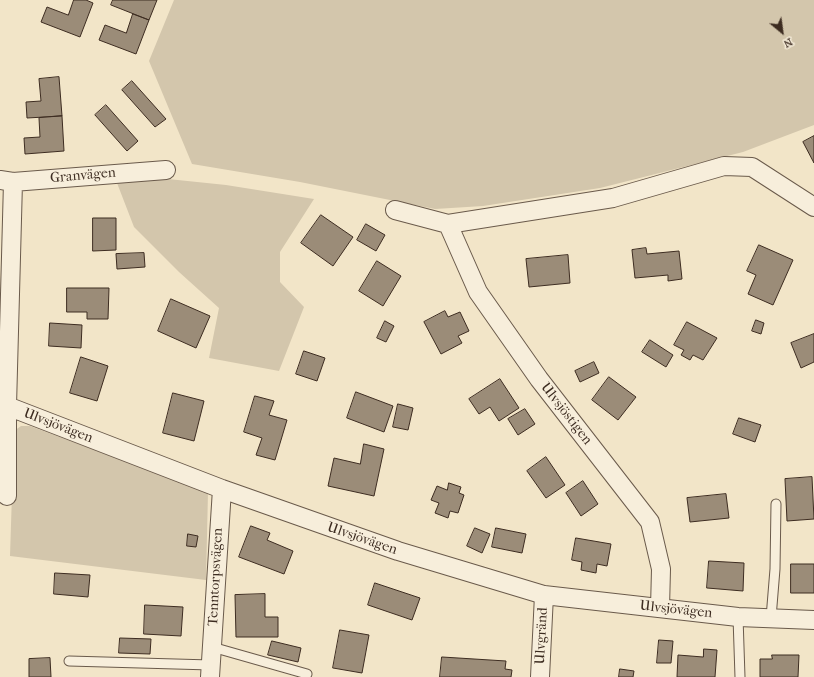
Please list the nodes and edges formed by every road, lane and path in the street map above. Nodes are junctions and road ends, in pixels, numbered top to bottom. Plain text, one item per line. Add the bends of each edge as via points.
1 (166, 170) dead end
2 (7, 181) edge
3 (814, 207) edge
4 (395, 210) dead end
5 (448, 224) junction
6 (4, 406) edge
7 (222, 489) junction
8 (7, 496) dead end
9 (776, 504) dead end
10 (544, 595) junction
11 (660, 608) junction
12 (738, 617) junction
13 (771, 618) junction
14 (814, 620) edge
15 (212, 647) junction
16 (69, 661) dead end
17 (211, 671) edge
18 (307, 674) dead end
19 (540, 677) edge
20 (740, 677) edge

1 - 2 street, Granvägen
2 - 6 street
3 - 5 street via 752,167 724,166 613,198
4 - 5 street
5 - 11 street, Ulvsjöstigen via 478,292 539,379 650,522 661,569
6 - 7 street, Ulvsjövägen
6 - 8 street
7 - 10 street, Ulvsjövägen via 398,551
7 - 15 street, Tenntorpsvägen
9 - 13 lane
10 - 11 street, Ulvsjövägen
10 - 19 street, Ulvgränd
11 - 12 street, Ulvsjövägen
12 - 13 street, Ulvsjövägen
12 - 20 lane
13 - 14 street, Ulvsjövägen
15 - 17 street, Tenntorpsvägen
15 - 18 lane
16 - 17 lane, Tenntorpsvägen

